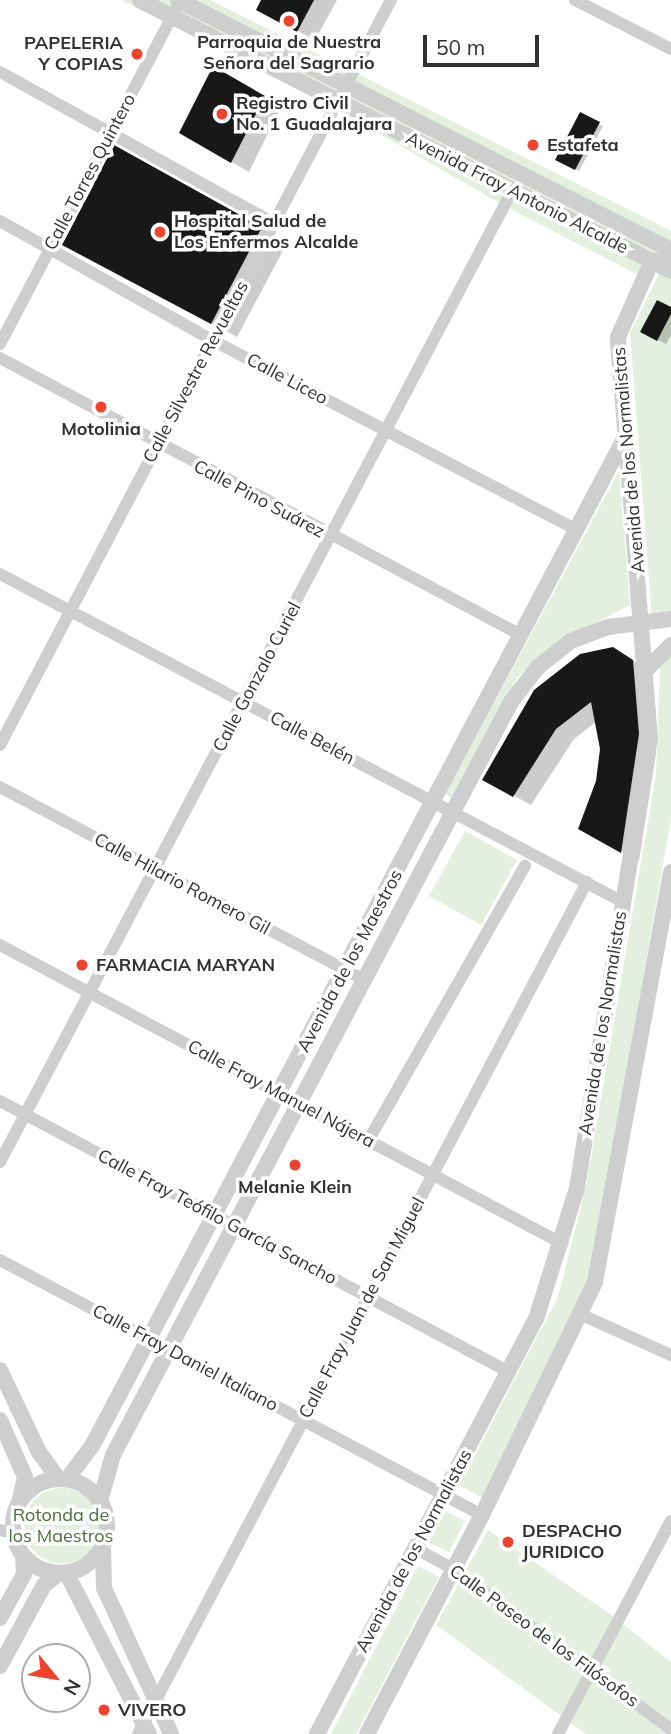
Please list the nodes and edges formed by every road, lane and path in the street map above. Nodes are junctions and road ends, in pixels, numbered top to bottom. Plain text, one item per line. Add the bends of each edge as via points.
1 (140, 0) edge
2 (179, 0) edge
3 (391, 0) edge
4 (575, 0) edge
5 (172, 16) junction
6 (671, 49) edge
7 (0, 72) edge
8 (346, 86) junction
9 (338, 102) junction
10 (111, 131) junction
11 (512, 191) junction
12 (0, 222) edge
13 (274, 223) junction
14 (50, 248) junction
15 (671, 250) edge
16 (671, 260) edge
17 (652, 261) junction
18 (671, 271) edge
19 (212, 340) junction
20 (0, 344) edge
21 (0, 358) edge
22 (386, 431) junction
23 (625, 437) junction
24 (158, 445) junction
25 (577, 530) junction
26 (331, 537) junction
27 (0, 574) edge
28 (70, 611) junction
29 (671, 619) edge
30 (643, 625) junction
31 (521, 635) junction
32 (671, 646) edge
33 (647, 669) junction
34 (244, 702) junction
35 (0, 745) edge
36 (0, 787) edge
37 (434, 802) junction
38 (453, 812) junction
39 (525, 866) dead end
40 (156, 870) junction
41 (671, 872) edge
42 (587, 882) junction
43 (623, 902) junction
44 (0, 945) edge
45 (345, 970) junction
46 (364, 980) junction
47 (90, 993) junction
48 (279, 1093) junction
49 (0, 1101) edge
50 (299, 1103) junction
51 (25, 1115) junction
52 (368, 1141) junction
53 (0, 1162) edge
54 (433, 1175) junction
55 (214, 1215) junction
56 (234, 1226) junction
57 (563, 1244) junction
58 (0, 1260) edge
59 (368, 1297) junction
60 (582, 1315) junction
61 (149, 1339) junction
62 (169, 1349) junction
63 (671, 1355) edge
64 (0, 1370) edge
65 (509, 1372) junction
66 (0, 1420) edge
67 (303, 1420) junction
68 (62, 1478) junction
69 (443, 1494) junction
70 (20, 1500) junction
71 (100, 1501) junction
72 (482, 1515) junction
73 (671, 1521) edge
74 (6, 1531) edge
75 (103, 1548) junction
76 (415, 1548) junction
77 (23, 1556) junction
78 (453, 1569) junction
79 (62, 1574) junction
80 (0, 1618) edge
81 (0, 1666) edge
82 (592, 1670) junction
83 (155, 1701) junction
84 (671, 1728) edge
85 (144, 1730) edge
86 (171, 1734) edge
87 (317, 1734) edge
88 (367, 1734) edge
89 (558, 1734) edge

1 - 5 street, Avenida Fray Antonio Alcalde
2 - 5 street, Calle Torres Quintero
2 - 8 street, Avenida Fray Antonio Alcalde
3 - 8 street, Calle Silvestre Revueltas
4 - 6 street
5 - 9 street, Avenida Fray Antonio Alcalde
5 - 10 street, Calle Torres Quintero
7 - 10 street
8 - 9 street, Calle Silvestre Revueltas
8 - 15 street, Avenida Fray Antonio Alcalde
9 - 11 street, Avenida Fray Antonio Alcalde
9 - 13 street, Calle Silvestre Revueltas
10 - 13 street
10 - 14 street, Calle Torres Quintero
11 - 17 street, Avenida Fray Antonio Alcalde
11 - 22 street, Calle Gonzalo Curiel
12 - 14 street, Calle Liceo
13 - 19 street, Calle Silvestre Revueltas
14 - 19 street, Calle Liceo
14 - 20 street, Calle Torres Quintero
16 - 17 street
17 - 18 street, Avenida Fray Antonio Alcalde
17 - 23 street, Avenida de los Normalistas via 618,337
19 - 22 street, Calle Liceo
19 - 24 street, Calle Silvestre Revueltas
21 - 24 street, Calle Pino Suárez
22 - 25 street, Calle Liceo
22 - 26 street, Calle Gonzalo Curiel
23 - 25 street, Avenida de los Maestros
23 - 30 street, Avenida de los Normalistas
24 - 26 street, Calle Pino Suárez
24 - 28 street, Calle Silvestre Revueltas
25 - 31 street, Avenida de los Maestros
26 - 31 street, Calle Pino Suárez
26 - 34 street, Calle Gonzalo Curiel
27 - 28 street, Calle Belén
28 - 34 street, Calle Belén
28 - 35 street, Calle Silvestre Revueltas
29 - 30 street, Avenida de los Maestros
30 - 33 street, Avenida de los Normalistas
30 - 38 street, Avenida de los Maestros via 589,633 538,667 511,702
31 - 37 street, Avenida de los Maestros
32 - 33 street
33 - 43 street, Avenida de los Normalistas via 650,739
34 - 37 street, Calle Belén
34 - 40 street, Calle Gonzalo Curiel
36 - 40 street, Calle Hilario Romero Gil
37 - 38 street, Calle Belén
37 - 45 street, Avenida de los Maestros
38 - 42 street, Calle Belén
38 - 46 street, Avenida de los Maestros
39 - 52 street via 453,1000
40 - 45 street, Calle Hilario Romero Gil
40 - 47 street, Calle Gonzalo Curiel
41 - 60 street via 612,1207
42 - 43 street, Calle Belén
42 - 54 street, Calle Fray Juan de San Miguel
43 - 57 street, Avenida de los Normalistas
44 - 47 street, Calle Fray Manuel Nájera
45 - 46 street, Calle Hilario Romero Gil
45 - 48 street, Avenida de los Maestros
46 - 50 street, Avenida de los Maestros
47 - 48 street, Calle Fray Manuel Nájera
47 - 51 street, Calle Gonzalo Curiel
48 - 50 street, Calle Fray Manuel Nájera
48 - 55 street, Avenida de los Maestros
49 - 51 street, Calle Fray Teófilo García Sancho
50 - 52 street, Calle Fray Manuel Nájera
50 - 56 street, Avenida de los Maestros
51 - 53 street, Calle Gonzalo Curiel
51 - 55 street, Calle Fray Teófilo García Sancho
52 - 54 street, Calle Fray Manuel Nájera
54 - 57 street, Calle Fray Manuel Nájera
54 - 59 street, Calle Fray Juan de San Miguel
55 - 56 street, Calle Fray Teófilo García Sancho
55 - 61 street, Avenida de los Maestros
56 - 59 street, Calle Fray Teófilo García Sancho
56 - 62 street, Avenida de los Maestros
57 - 65 street, Avenida de los Normalistas via 536,1319
58 - 61 street, Calle Fray Daniel Italiano
59 - 65 street, Calle Fray Teófilo García Sancho
59 - 67 street, Calle Fray Juan de San Miguel
60 - 63 street
60 - 72 street
61 - 62 street, Calle Fray Daniel Italiano
61 - 68 street, Avenida de los Maestros via 92,1446
62 - 67 street, Calle Fray Daniel Italiano
62 - 71 street, Avenida de los Maestros via 113,1455
64 - 68 street via 40,1452
65 - 69 street, Avenida de los Normalistas
66 - 70 street via 25,1477
67 - 69 street, Calle Fray Daniel Italiano
67 - 83 street, Calle Fray Juan de San Miguel
68 - 70 street via 30,1489
68 - 71 street via 92,1490
69 - 72 street, Calle Fray Daniel Italiano
69 - 76 street, Avenida de los Normalistas
70 - 74 street
71 - 75 street via 108,1525
72 - 78 street
73 - 82 street
74 - 77 street
75 - 79 street via 88,1565
75 - 83 street via 104,1588
76 - 78 street, Calle Paseo de los Filósofos
76 - 87 street, Avenida de los Normalistas
77 - 79 street via 45,1572
77 - 80 street via 24,1574
78 - 82 street, Calle Paseo de los Filósofos
78 - 88 street
79 - 81 street via 44,1585
79 - 85 street
82 - 84 street, Calle Paseo de los Filósofos
82 - 89 street
83 - 85 street, Calle Fray Juan de San Miguel
83 - 86 street

